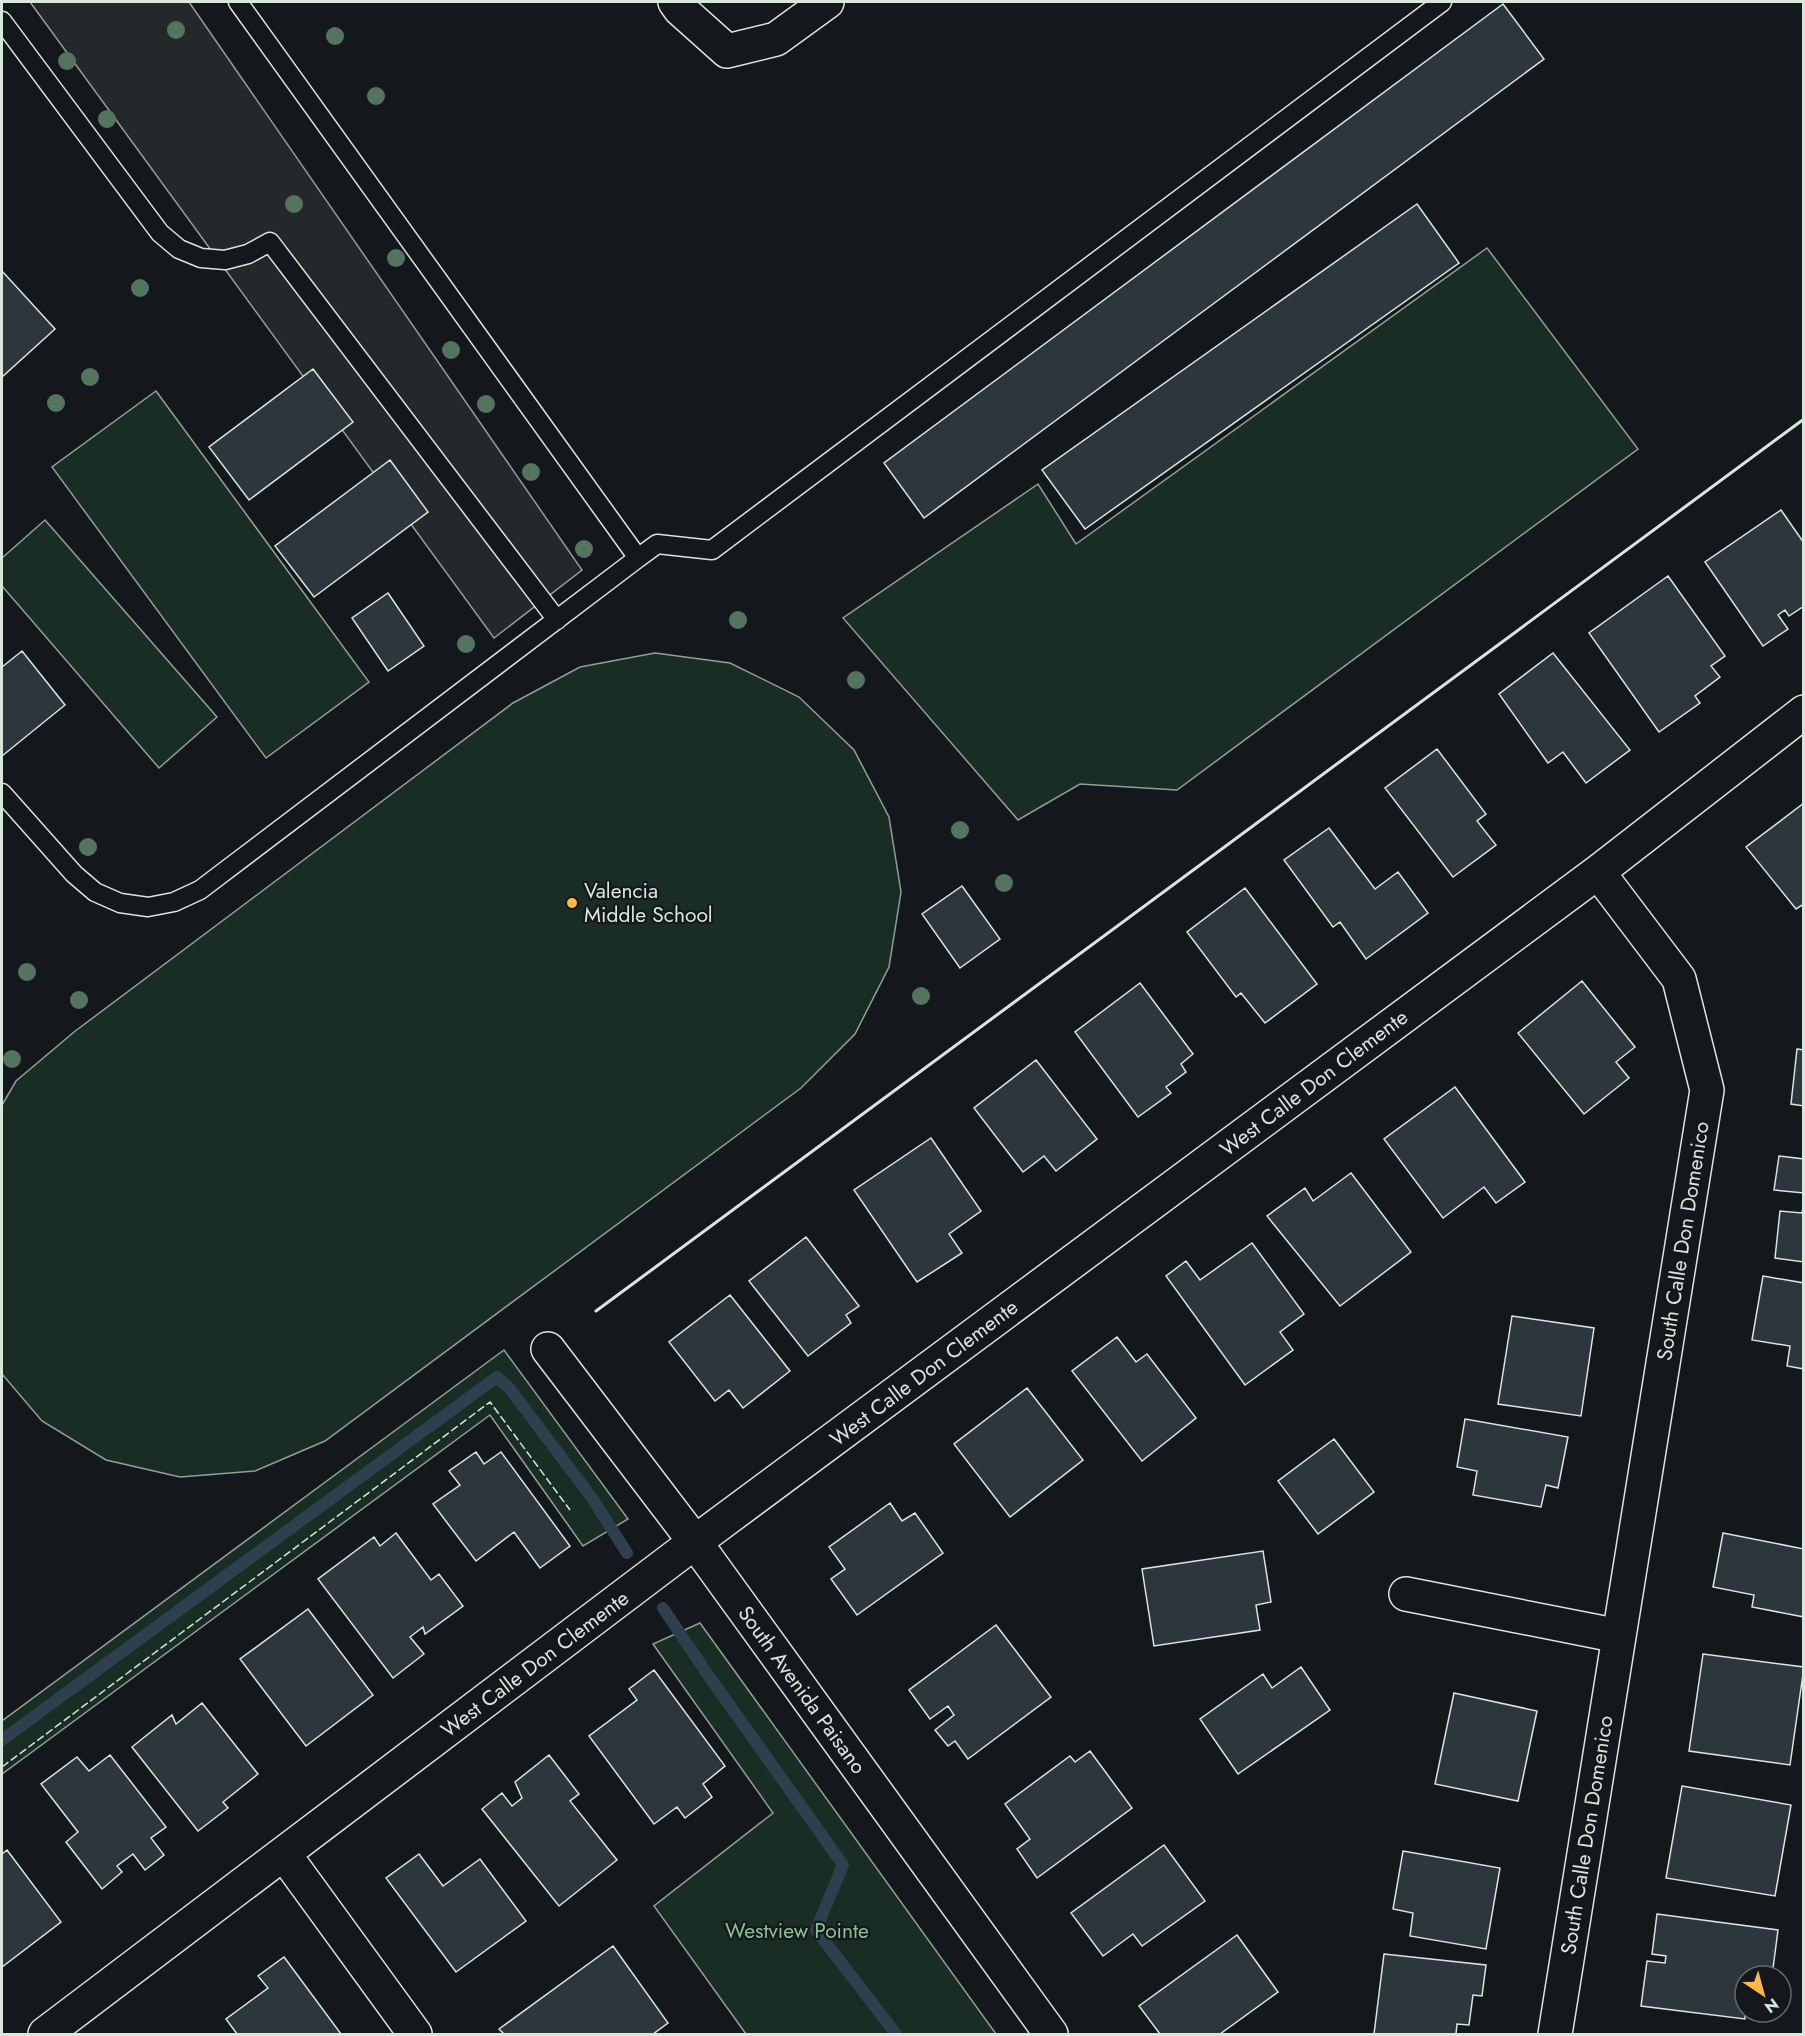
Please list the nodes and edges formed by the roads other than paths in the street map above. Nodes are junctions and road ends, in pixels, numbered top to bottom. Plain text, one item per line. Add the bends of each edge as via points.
1 (237, 2) edge
2 (675, 2) edge
3 (827, 2) edge
4 (1442, 2) edge
5 (2, 21) edge
6 (638, 558) junction
7 (557, 620) junction
8 (1803, 712) edge
9 (2, 793) edge
10 (1598, 872) junction
11 (548, 1349) dead end
12 (695, 1542) junction
13 (1406, 1594) dead end
14 (1619, 1636) junction
15 (284, 1854) junction
16 (45, 2034) edge
17 (415, 2034) edge
18 (1051, 2034) edge
19 (1554, 2034) edge

1 - 6 lane
2 - 3 street via 727,51 776,39
4 - 6 lane via 712,550 657,544
5 - 7 lane via 160,234 179,249 201,258 225,260 270,242
6 - 7 lane
7 - 9 lane via 200,890 174,902 148,907 120,903 95,892
8 - 10 street, West Calle Don Clemente
10 - 12 street, West Calle Don Clemente
10 - 14 street, South Calle Don Domenico via 1679,980 1707,1090
11 - 12 street, South Avenida Paisano
12 - 15 street, West Calle Don Clemente
12 - 18 street, South Avenida Paisano
13 - 14 street
14 - 19 street, South Calle Don Domenico
15 - 16 street, West Calle Don Clemente
15 - 17 street

